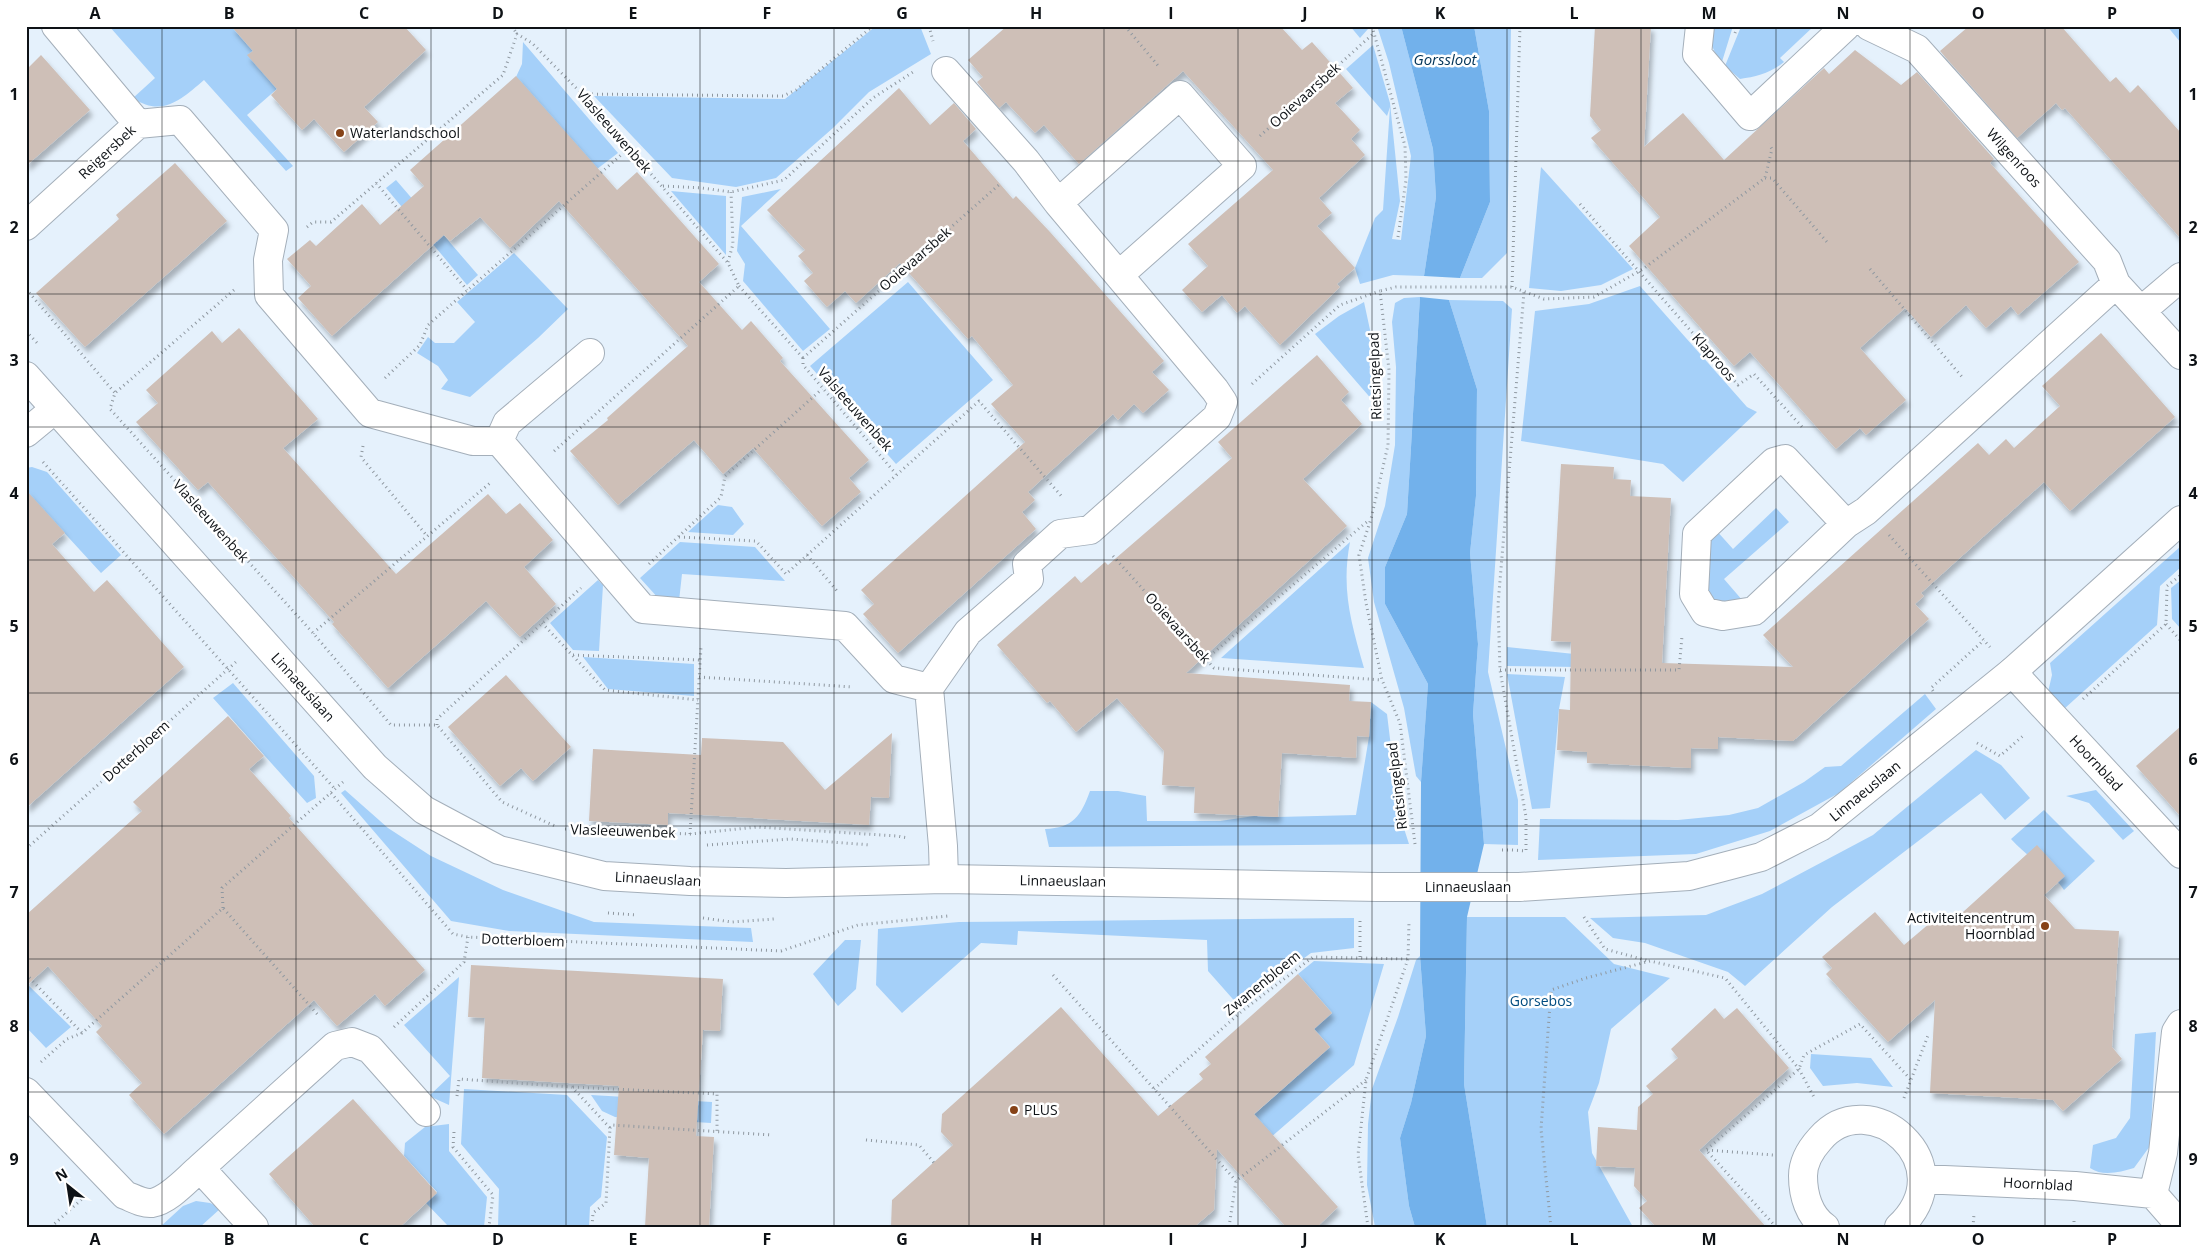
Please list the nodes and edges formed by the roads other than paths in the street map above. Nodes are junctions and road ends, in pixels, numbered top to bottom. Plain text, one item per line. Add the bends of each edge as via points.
1 (56, 26) edge
2 (1700, 26) edge
3 (1846, 26) edge
4 (1869, 26) edge
5 (946, 71) dead end
6 (138, 124) junction
7 (1058, 203) junction
8 (26, 226) edge
9 (1119, 275) junction
10 (2181, 277) edge
11 (2116, 284) junction
12 (2141, 310) junction
13 (590, 353) dead end
14 (2181, 355) edge
15 (26, 376) edge
16 (55, 409) junction
17 (26, 433) edge
18 (514, 459) junction
19 (1856, 517) junction
20 (2181, 520) edge
21 (2012, 672) junction
22 (929, 688) junction
23 (2181, 854) edge
24 (944, 879) junction
25 (2181, 1024) edge
26 (26, 1092) edge
27 (426, 1112) dead end
28 (200, 1168) junction
29 (1922, 1179) junction
30 (2153, 1194) junction
31 (2181, 1226) edge
32 (254, 1227) edge
33 (1825, 1227) edge
34 (1899, 1227) edge

1 - 6 street, Reigersbek
2 - 3 street via 1697,54 1750,116
4 - 11 street, Wilgenroos via 1918,49 2106,261
5 - 7 street via 1026,161
6 - 8 street, Reigersbek
6 - 18 street via 180,120 274,230 268,260 269,295 366,407 473,441
7 - 9 street
7 - 9 street via 1180,96 1242,166
9 - 22 street via 1215,390 1222,402 1217,416 1090,530 1060,534 1027,564 1029,579 968,632
10 - 12 street
11 - 12 street, Wilgenroos
11 - 19 street
12 - 14 street, Wilgenroos
13 - 18 street via 507,423
15 - 16 street, Linnaeuslaan
16 - 17 street
16 - 24 street, Linnaeuslaan via 374,767 424,810 499,850 604,876 690,882
18 - 22 street via 644,609 845,626 894,679
19 - 19 street via 1754,611 1723,616 1705,612 1694,594 1697,534 1774,462 1785,459
20 - 21 street, Linnaeuslaan
21 - 23 street, Hoornblad
21 - 24 street, Linnaeuslaan, bridge via 1820,827 1761,857 1689,876 1519,886
22 - 24 street
25 - 30 street via 2176,1032 2163,1153
26 - 28 street via 125,1195 152,1203 165,1197
27 - 28 street via 357,1047 335,1046
28 - 32 street
29 - 30 street, Hoornblad via 2075,1186
29 - 33 street via 1919,1160 1910,1143 1893,1129 1859,1120 1841,1124 1824,1134 1811,1149 1803,1168 1803,1188 1809,1207
29 - 34 street via 1919,1199 1910,1216
30 - 31 street

